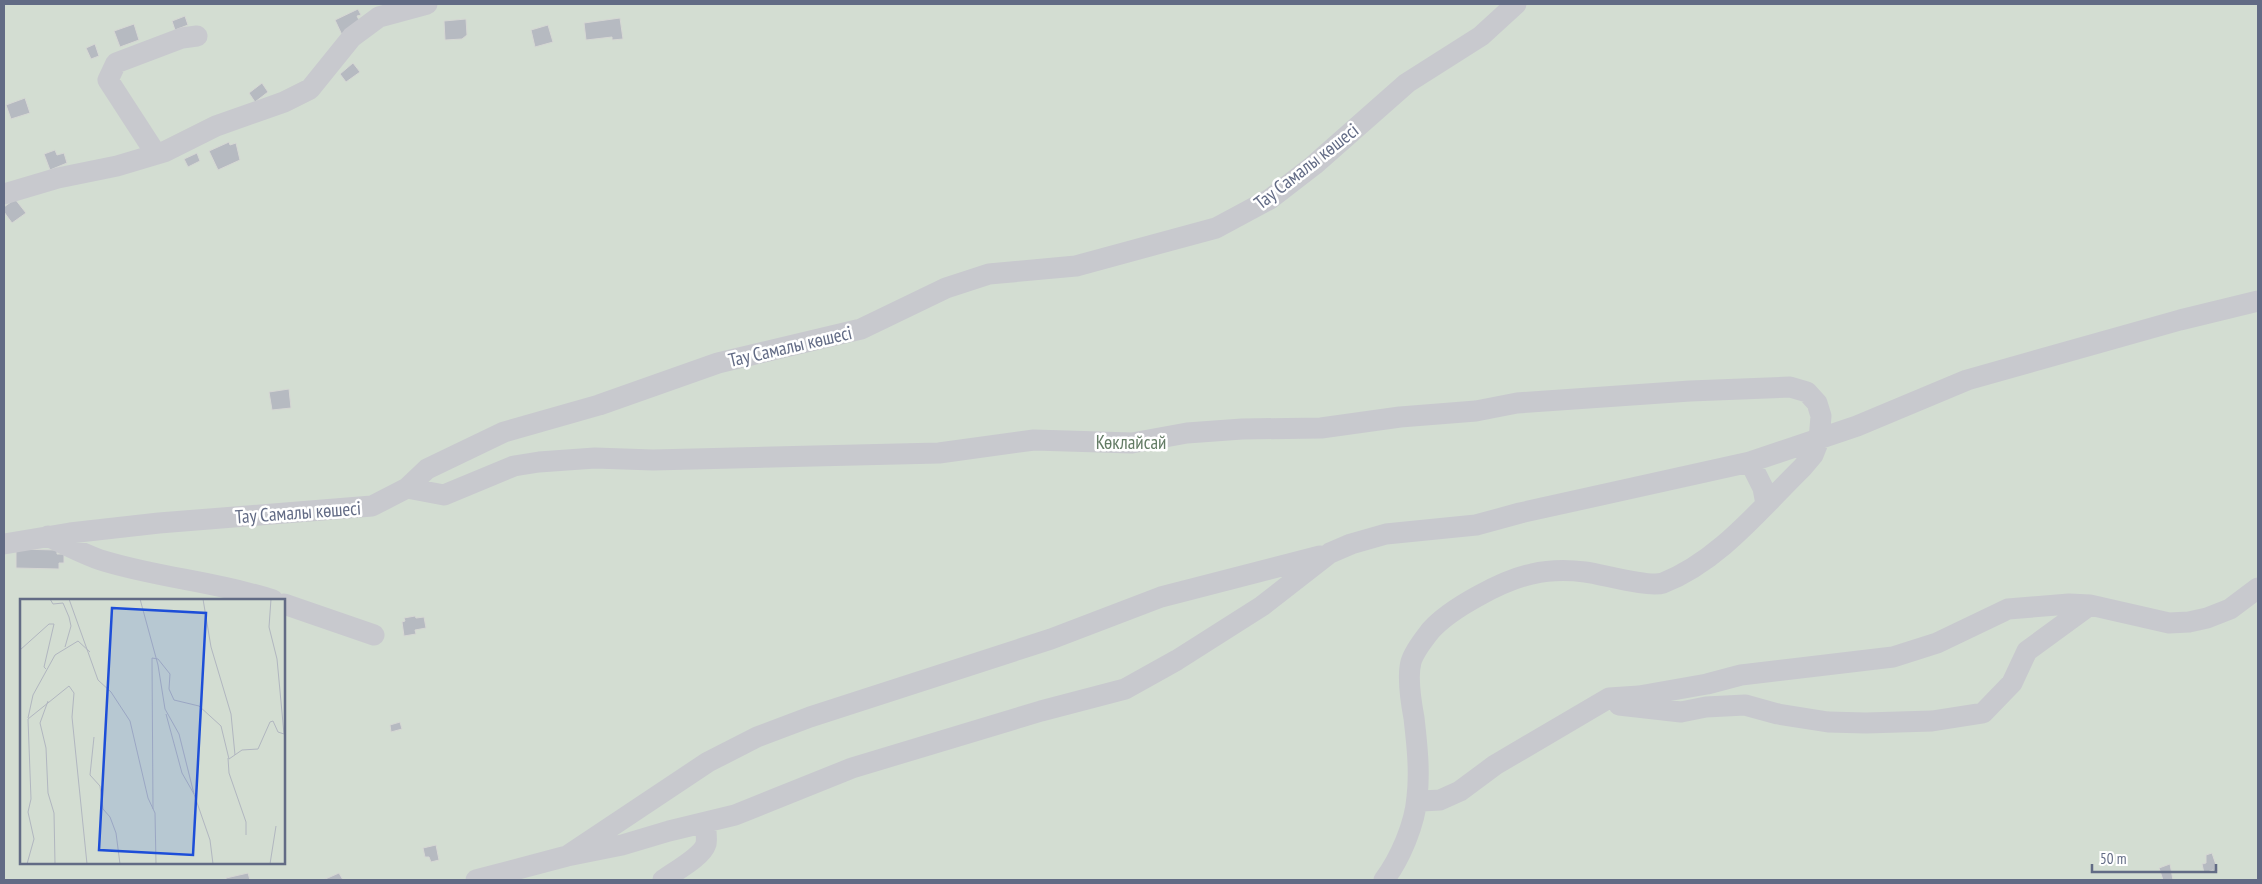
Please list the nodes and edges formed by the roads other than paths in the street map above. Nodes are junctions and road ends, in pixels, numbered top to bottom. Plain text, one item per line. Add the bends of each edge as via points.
1 (427, 4) edge
2 (1516, 4) edge
3 (197, 36) dead end
4 (156, 154) junction
5 (4, 194) edge
6 (2258, 301) edge
7 (1819, 440) junction
8 (1750, 462) junction
9 (407, 488) junction
10 (1766, 504) junction
11 (48, 536) junction
12 (4, 544) edge
13 (1330, 553) junction
14 (2258, 588) edge
15 (238, 589) junction
16 (218, 599) edge
17 (271, 599) edge
18 (285, 604) edge
19 (2090, 605) junction
20 (374, 635) dead end
21 (1601, 703) junction
22 (1417, 798) junction
23 (705, 824) junction
24 (567, 856) junction
25 (476, 880) edge
26 (663, 880) edge
27 (1384, 880) edge

1 - 4 street via 379,18 352,37 310,89
2 - 9 street, Тау Самалы көшесі via 1481,36 1407,83 1270,199 1216,228 1076,266 989,274 946,288 861,329 718,363 599,405 504,432 427,469
3 - 4 street via 182,38 116,63 108,80
4 - 5 street
6 - 7 street via 1967,380
7 - 8 street
7 - 9 street via 1821,416 1817,403 1807,392 1790,387 1517,404 1321,428 1187,433 1132,443 1034,440 939,453 653,460 595,458 539,462 514,466 444,495
7 - 10 street via 1808,462
8 - 10 street
8 - 13 street via 1476,525 1386,534
9 - 11 street, Тау Самалы көшесі via 372,506 159,523
10 - 22 street via 1714,554 1661,584 1584,572 1532,574 1456,608 1432,629 1411,663
11 - 12 street, Тау Самалы көшесі
11 - 15 street via 103,560 158,575
13 - 23 street via 1262,606 1125,689 852,768
13 - 24 street via 1161,597 1051,639 757,737 708,762
14 - 19 street via 2230,609 2189,622 2169,623
15 - 16 street
15 - 17 street
18 - 20 street
19 - 21 street via 2008,609 1937,643 1893,656 1742,675 1639,696 1609,698
19 - 21 street via 2027,651 2012,683 1983,713 1932,720 1866,723 1828,722 1745,705 1680,712
21 - 22 street via 1495,765 1460,791 1440,800
22 - 27 street via 1396,864
23 - 24 street
23 - 26 street via 706,843 699,856
24 - 25 street

